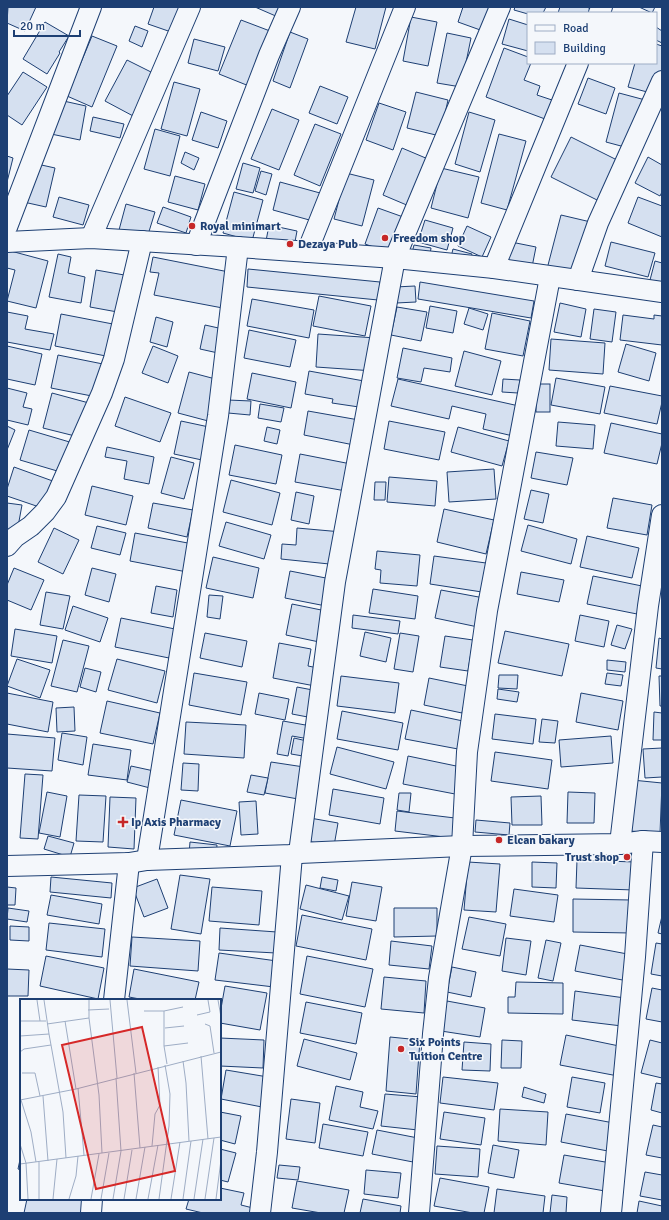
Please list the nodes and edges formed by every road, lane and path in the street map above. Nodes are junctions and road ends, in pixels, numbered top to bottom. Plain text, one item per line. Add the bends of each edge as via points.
1 (90, 7) edge
2 (190, 7) edge
3 (290, 7) edge
4 (405, 7) edge
5 (500, 7) edge
6 (578, 64) edge
7 (662, 81) edge
8 (7, 227) edge
9 (91, 238) junction
10 (142, 241) junction
11 (7, 242) edge
12 (196, 245) junction
13 (238, 247) junction
14 (307, 252) junction
15 (395, 258) junction
16 (494, 268) junction
17 (550, 277) junction
18 (578, 280) junction
19 (662, 292) edge
20 (662, 515) edge
21 (7, 546) edge
22 (653, 841) edge
23 (620, 844) junction
24 (462, 846) junction
25 (295, 854) junction
26 (138, 861) junction
27 (7, 866) edge
28 (114, 999) edge
29 (92, 1200) edge
30 (91, 1213) edge
31 (260, 1213) edge
32 (419, 1213) edge
33 (611, 1213) edge

1 - 8 street
2 - 9 street
3 - 12 street
4 - 14 street
5 - 15 street
6 - 16 street
7 - 18 street via 598,223
9 - 10 street
9 - 11 street
10 - 12 street
10 - 21 street via 114,359 99,400 56,497 31,526
12 - 13 street
13 - 14 street
13 - 26 street via 218,416
14 - 15 street
15 - 16 street
15 - 25 street via 335,582
16 - 17 street
17 - 18 street
17 - 24 street via 487,611 467,752
18 - 19 street
20 - 23 street via 648,606
22 - 23 street
22 - 33 street via 635,957
23 - 24 street
24 - 25 street
24 - 32 street via 439,978
25 - 26 street
25 - 31 street via 268,1152
26 - 27 street
26 - 28 street
29 - 30 street

